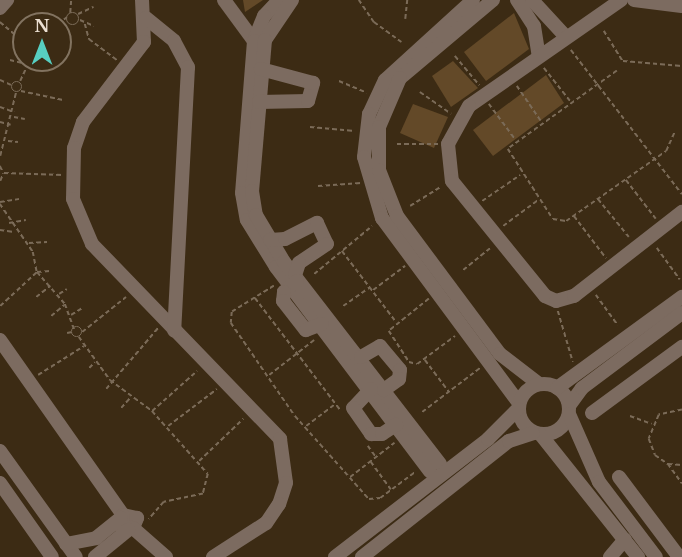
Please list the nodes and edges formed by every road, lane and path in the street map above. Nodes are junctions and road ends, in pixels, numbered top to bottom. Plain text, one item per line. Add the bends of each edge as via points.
1 (7, 0) edge
2 (142, 0) edge
3 (224, 0) edge
4 (279, 0) edge
5 (292, 0) edge
6 (359, 0) edge
7 (407, 0) edge
8 (473, 0) edge
9 (493, 0) edge
10 (517, 0) edge
11 (532, 0) edge
12 (621, 0) edge
13 (634, 0) edge
14 (682, 6) edge
15 (93, 7) dead end
16 (0, 8) edge
17 (78, 14) junction
18 (72, 15) edge
19 (146, 18) junction
20 (80, 20) junction
21 (405, 20) dead end
22 (0, 22) edge
23 (72, 24) edge
24 (86, 24) junction
25 (94, 26) dead end
26 (604, 31) dead end
27 (12, 32) edge
28 (564, 38) junction
29 (254, 41) junction
30 (402, 42) dead end
31 (455, 56) dead end
32 (538, 57) junction
33 (682, 66) edge
34 (127, 67) junction
35 (261, 69) junction
36 (617, 71) dead end
37 (24, 72) edge
38 (510, 77) junction
39 (0, 80) edge
40 (339, 81) dead end
41 (20, 82) junction
42 (598, 84) junction
43 (12, 86) junction
44 (21, 90) junction
45 (16, 92) junction
46 (420, 92) dead end
47 (485, 95) junction
48 (376, 97) junction
49 (63, 100) dead end
50 (259, 102) junction
51 (571, 102) junction
52 (0, 107) edge
53 (14, 113) junction
54 (14, 117) junction
55 (458, 118) junction
56 (25, 119) dead end
57 (0, 122) edge
58 (542, 122) junction
59 (12, 125) junction
60 (310, 127) dead end
61 (365, 132) junction
62 (674, 133) dead end
63 (516, 140) junction
64 (7, 141) junction
65 (18, 142) dead end
66 (397, 144) dead end
67 (448, 144) junction
68 (0, 156) edge
69 (655, 159) junction
70 (0, 166) edge
71 (4, 173) junction
72 (520, 174) junction
73 (72, 176) junction
74 (625, 179) junction
75 (0, 181) edge
76 (452, 181) junction
77 (368, 182) junction
78 (318, 186) dead end
79 (682, 194) edge
80 (598, 198) junction
81 (20, 199) dead end
82 (539, 200) junction
83 (0, 203) edge
84 (410, 206) dead end
85 (474, 207) junction
86 (682, 212) edge
87 (574, 216) junction
88 (382, 218) junction
89 (26, 220) dead end
90 (8, 223) junction
91 (662, 227) junction
92 (0, 230) edge
93 (16, 232) junction
94 (498, 236) junction
95 (650, 237) junction
96 (270, 240) junction
97 (46, 242) dead end
98 (28, 243) junction
99 (636, 247) junction
100 (342, 251) junction
101 (413, 261) junction
102 (612, 266) junction
103 (463, 270) dead end
104 (50, 271) dead end
105 (37, 272) junction
106 (314, 274) dead end
107 (293, 280) junction
108 (680, 280) dead end
109 (50, 285) junction
110 (588, 285) junction
111 (67, 289) dead end
112 (371, 289) junction
113 (134, 290) junction
114 (437, 293) junction
115 (58, 295) junction
116 (36, 297) dead end
117 (255, 297) junction
118 (682, 297) edge
119 (556, 302) junction
120 (65, 304) junction
121 (0, 306) edge
122 (343, 306) dead end
123 (82, 308) dead end
124 (682, 313) edge
125 (51, 316) dead end
126 (70, 316) junction
127 (396, 322) junction
128 (618, 325) dead end
129 (169, 326) junction
130 (324, 327) junction
131 (465, 329) junction
132 (73, 330) junction
133 (82, 332) junction
134 (67, 333) dead end
135 (79, 337) junction
136 (0, 340) edge
137 (85, 345) junction
138 (682, 346) edge
139 (297, 352) junction
140 (361, 357) junction
141 (424, 359) junction
142 (490, 360) junction
143 (96, 362) junction
144 (207, 362) junction
145 (573, 362) dead end
146 (89, 368) dead end
147 (269, 375) junction
148 (31, 379) junction
149 (110, 380) junction
150 (226, 381) junction
151 (539, 384) junction
152 (557, 388) junction
153 (106, 389) dead end
154 (378, 390) junction
155 (449, 392) junction
156 (130, 398) junction
157 (336, 404) junction
158 (518, 406) junction
159 (121, 408) dead end
160 (255, 408) junction
161 (681, 408) edge
162 (569, 410) junction
163 (152, 411) junction
164 (342, 412) dead end
165 (423, 412) dead end
166 (592, 413) dead end
167 (630, 417) dead end
168 (653, 424) junction
169 (168, 426) junction
170 (306, 426) junction
171 (400, 430) junction
172 (495, 433) junction
173 (537, 434) junction
174 (363, 439) dead end
175 (0, 451) edge
176 (376, 457) junction
177 (370, 461) junction
178 (198, 462) junction
179 (668, 464) junction
180 (682, 465) edge
181 (432, 466) junction
182 (350, 477) junction
183 (619, 477) dead end
184 (0, 483) edge
185 (682, 483) edge
186 (391, 490) junction
187 (379, 522) junction
188 (128, 525) junction
189 (625, 539) junction
190 (66, 544) junction
191 (52, 557) edge
192 (76, 557) edge
193 (94, 557) edge
194 (166, 557) edge
195 (213, 557) edge
196 (334, 557) edge
197 (362, 557) edge
198 (610, 557) edge
199 (638, 557) edge
200 (656, 557) edge
201 (679, 557) edge

1 - 16 street
2 - 19 street
3 - 29 street
4 - 29 street via 264,16
5 - 35 street via 265,40
6 - 30 path via 374,22
7 - 21 path
8 - 48 street via 402,60
9 - 151 street via 400,78 379,127 379,170 385,194 410,234 500,354
10 - 32 street via 534,26
11 - 28 street
12 - 28 street
13 - 14 street
15 - 17 path
17 - 18 path
17 - 20 path
19 - 34 street via 144,42
19 - 129 street via 183,52 189,85
20 - 23 path
20 - 24 path
22 - 27 path
24 - 25 path
24 - 34 path via 89,39
26 - 33 path via 623,61
28 - 32 street
28 - 42 path
29 - 107 street via 243,206
31 - 47 path
32 - 38 street
32 - 51 path
34 - 73 street via 83,122
35 - 50 street
35 - 50 street via 313,83 308,101
36 - 42 path
37 - 41 path
38 - 47 street
38 - 58 path
39 - 43 path
40 - 48 path
41 - 43 path
41 - 44 path
42 - 51 path
42 - 69 path
43 - 45 path
44 - 45 path
44 - 49 path
45 - 53 path
46 - 55 path
47 - 55 street
47 - 63 path
48 - 61 street
50 - 96 street via 252,197
51 - 58 path
52 - 53 path
53 - 54 path
54 - 56 path
54 - 59 path
55 - 67 street
57 - 59 path
58 - 63 path
59 - 64 path
60 - 61 path
61 - 77 street
62 - 69 path via 669,148
63 - 72 path via 507,154
64 - 65 path
64 - 68 path
66 - 67 path
67 - 76 street
69 - 74 path
69 - 79 path
70 - 71 path
71 - 73 path
71 - 75 path
72 - 82 path
72 - 85 path
73 - 113 street via 83,229
74 - 80 path
74 - 91 path
76 - 84 path
76 - 85 street
77 - 78 path
77 - 88 street
80 - 87 path
80 - 99 path
81 - 83 path
82 - 87 path via 557,222
82 - 94 path
83 - 90 path
85 - 94 street
86 - 91 street
87 - 102 path
88 - 100 path
88 - 101 street
89 - 90 path
90 - 93 path
91 - 95 street
92 - 93 path
93 - 98 path
94 - 103 path
94 - 119 street via 545,296
95 - 99 street
95 - 108 path
96 - 107 street
96 - 107 street via 285,239 317,222 327,244 299,263
97 - 98 path
98 - 105 path
99 - 102 street
100 - 106 path
100 - 112 path
101 - 112 path
101 - 114 street
102 - 110 street
104 - 105 path
105 - 109 path
105 - 121 path
107 - 117 path
107 - 130 street
107 - 140 street
109 - 115 path
109 - 116 path
110 - 119 street
110 - 128 path
111 - 115 path
112 - 122 path
112 - 127 path
113 - 129 street
113 - 133 path
114 - 127 path
114 - 131 street
115 - 120 path
117 - 139 path
117 - 147 path via 232,312 231,323
118 - 152 street
119 - 145 path
120 - 125 path
120 - 126 path
123 - 126 path
124 - 162 street via 582,388
126 - 132 path
127 - 141 path via 388,331 409,362
129 - 144 street
129 - 149 path
130 - 139 path
130 - 154 street
131 - 141 path
131 - 142 street
132 - 133 path
132 - 134 path
132 - 135 path
133 - 135 path
135 - 137 path
136 - 148 street
137 - 143 path
137 - 148 path
138 - 166 street
139 - 147 path
139 - 157 path
140 - 154 street
140 - 154 street via 380,346 400,370 399,379
141 - 155 path
142 - 155 path
142 - 158 street
143 - 146 path
143 - 149 path
144 - 150 street
144 - 163 path
147 - 170 path
148 - 188 street
149 - 153 path
149 - 156 path
150 - 160 street
150 - 169 path
151 - 152 street
151 - 158 street
152 - 162 street
154 - 171 street
154 - 171 street via 353,408 371,434
154 - 181 street
155 - 165 path
156 - 159 path
156 - 163 path
157 - 164 path
157 - 170 path
158 - 172 street
158 - 173 street
160 - 178 path
160 - 195 street via 280,439 286,483 266,523
161 - 168 path
162 - 173 street via 559,430
162 - 200 street via 599,482
163 - 169 path
167 - 168 path
168 - 179 path via 649,440 655,454
169 - 178 path
170 - 182 path
171 - 176 path
171 - 181 street
172 - 181 street via 478,435
172 - 187 street
173 - 189 street
173 - 197 street via 509,441
174 - 176 path
175 - 190 street
176 - 177 path
177 - 182 path
177 - 186 path
178 - 188 path via 209,481 203,494 164,502
179 - 180 path
179 - 185 path
181 - 186 path
181 - 187 street via 389,504
182 - 186 path via 369,498
183 - 201 street
184 - 191 street
187 - 196 street
188 - 190 street via 96,538
188 - 193 street
188 - 194 street
189 - 198 street
189 - 199 street
190 - 192 street

